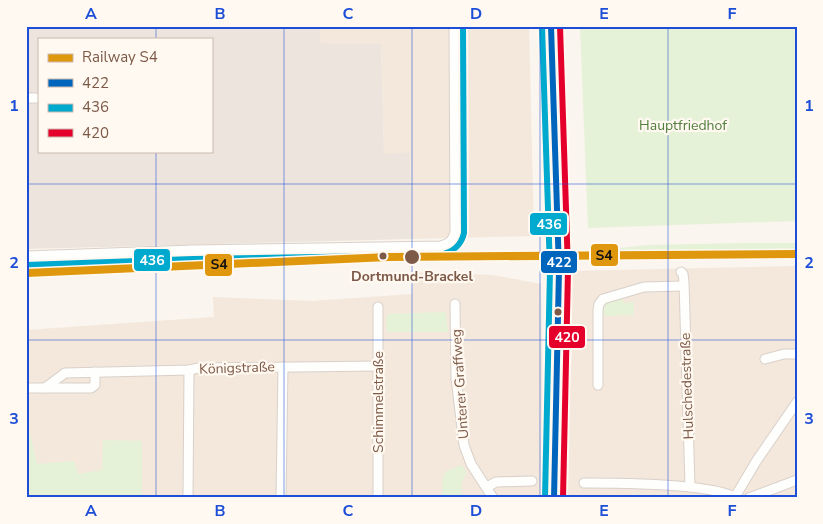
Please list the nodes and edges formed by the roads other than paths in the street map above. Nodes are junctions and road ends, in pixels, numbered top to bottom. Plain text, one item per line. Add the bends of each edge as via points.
1 (454, 26) edge
2 (551, 26) edge
3 (26, 256) edge
4 (681, 272) dead end
5 (683, 286) junction
6 (456, 304) dead end
7 (378, 307) dead end
8 (797, 354) edge
9 (765, 359) dead end
10 (379, 366) junction
11 (283, 367) junction
12 (189, 370) junction
13 (95, 372) junction
14 (598, 385) dead end
15 (26, 388) edge
16 (45, 388) junction
17 (797, 402) edge
18 (797, 480) edge
19 (532, 481) dead end
20 (584, 483) dead end
21 (487, 487) junction
22 (690, 487) junction
23 (735, 497) edge
24 (188, 498) edge
25 (281, 498) edge
26 (378, 498) edge
27 (493, 498) edge
28 (554, 498) edge
29 (749, 498) edge

1 - 3 street via 455,232 452,241 440,246
2 - 28 main road via 559,270
4 - 5 street, Hulschedestraße
5 - 14 street via 644,287 603,299 598,310
5 - 22 street, Hulschedestraße
6 - 21 street, Unterer Graffweg via 456,378 462,436 470,464
7 - 10 street, Schimmelstraße
8 - 9 street
10 - 11 street, Königstraße
10 - 26 street, Schimmelstraße
11 - 12 street, Königstraße
11 - 25 street
12 - 13 street, Königstraße
12 - 24 street
13 - 16 street, Königstraße via 65,373
13 - 16 street via 95,385 91,388
15 - 16 street
17 - 23 street
18 - 29 street
19 - 21 street via 496,482
20 - 22 street
21 - 27 street, Unterer Graffweg
22 - 23 street

